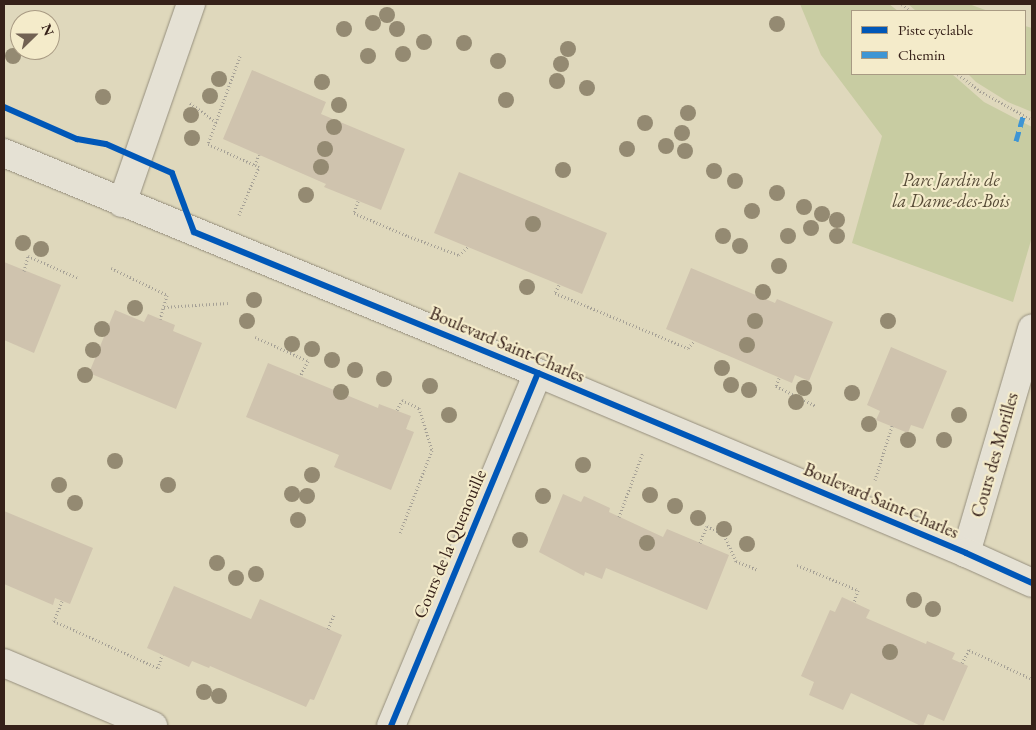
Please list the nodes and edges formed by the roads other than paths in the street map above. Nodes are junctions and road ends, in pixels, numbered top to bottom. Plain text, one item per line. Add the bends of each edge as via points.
1 (191, 4) edge
2 (4, 153) edge
3 (122, 203) junction
4 (1032, 329) edge
5 (538, 373) junction
6 (966, 553) junction
7 (1032, 583) edge
8 (4, 663) edge
9 (153, 726) edge
10 (391, 726) edge

1 - 3 street
2 - 3 street, Boulevard Saint-Charles
3 - 5 street, Boulevard Saint-Charles
4 - 6 street, Cours des Morilles
5 - 6 street, Boulevard Saint-Charles
5 - 10 street, Cours de la Quenouille
6 - 7 street, Boulevard Saint-Charles
8 - 9 street

